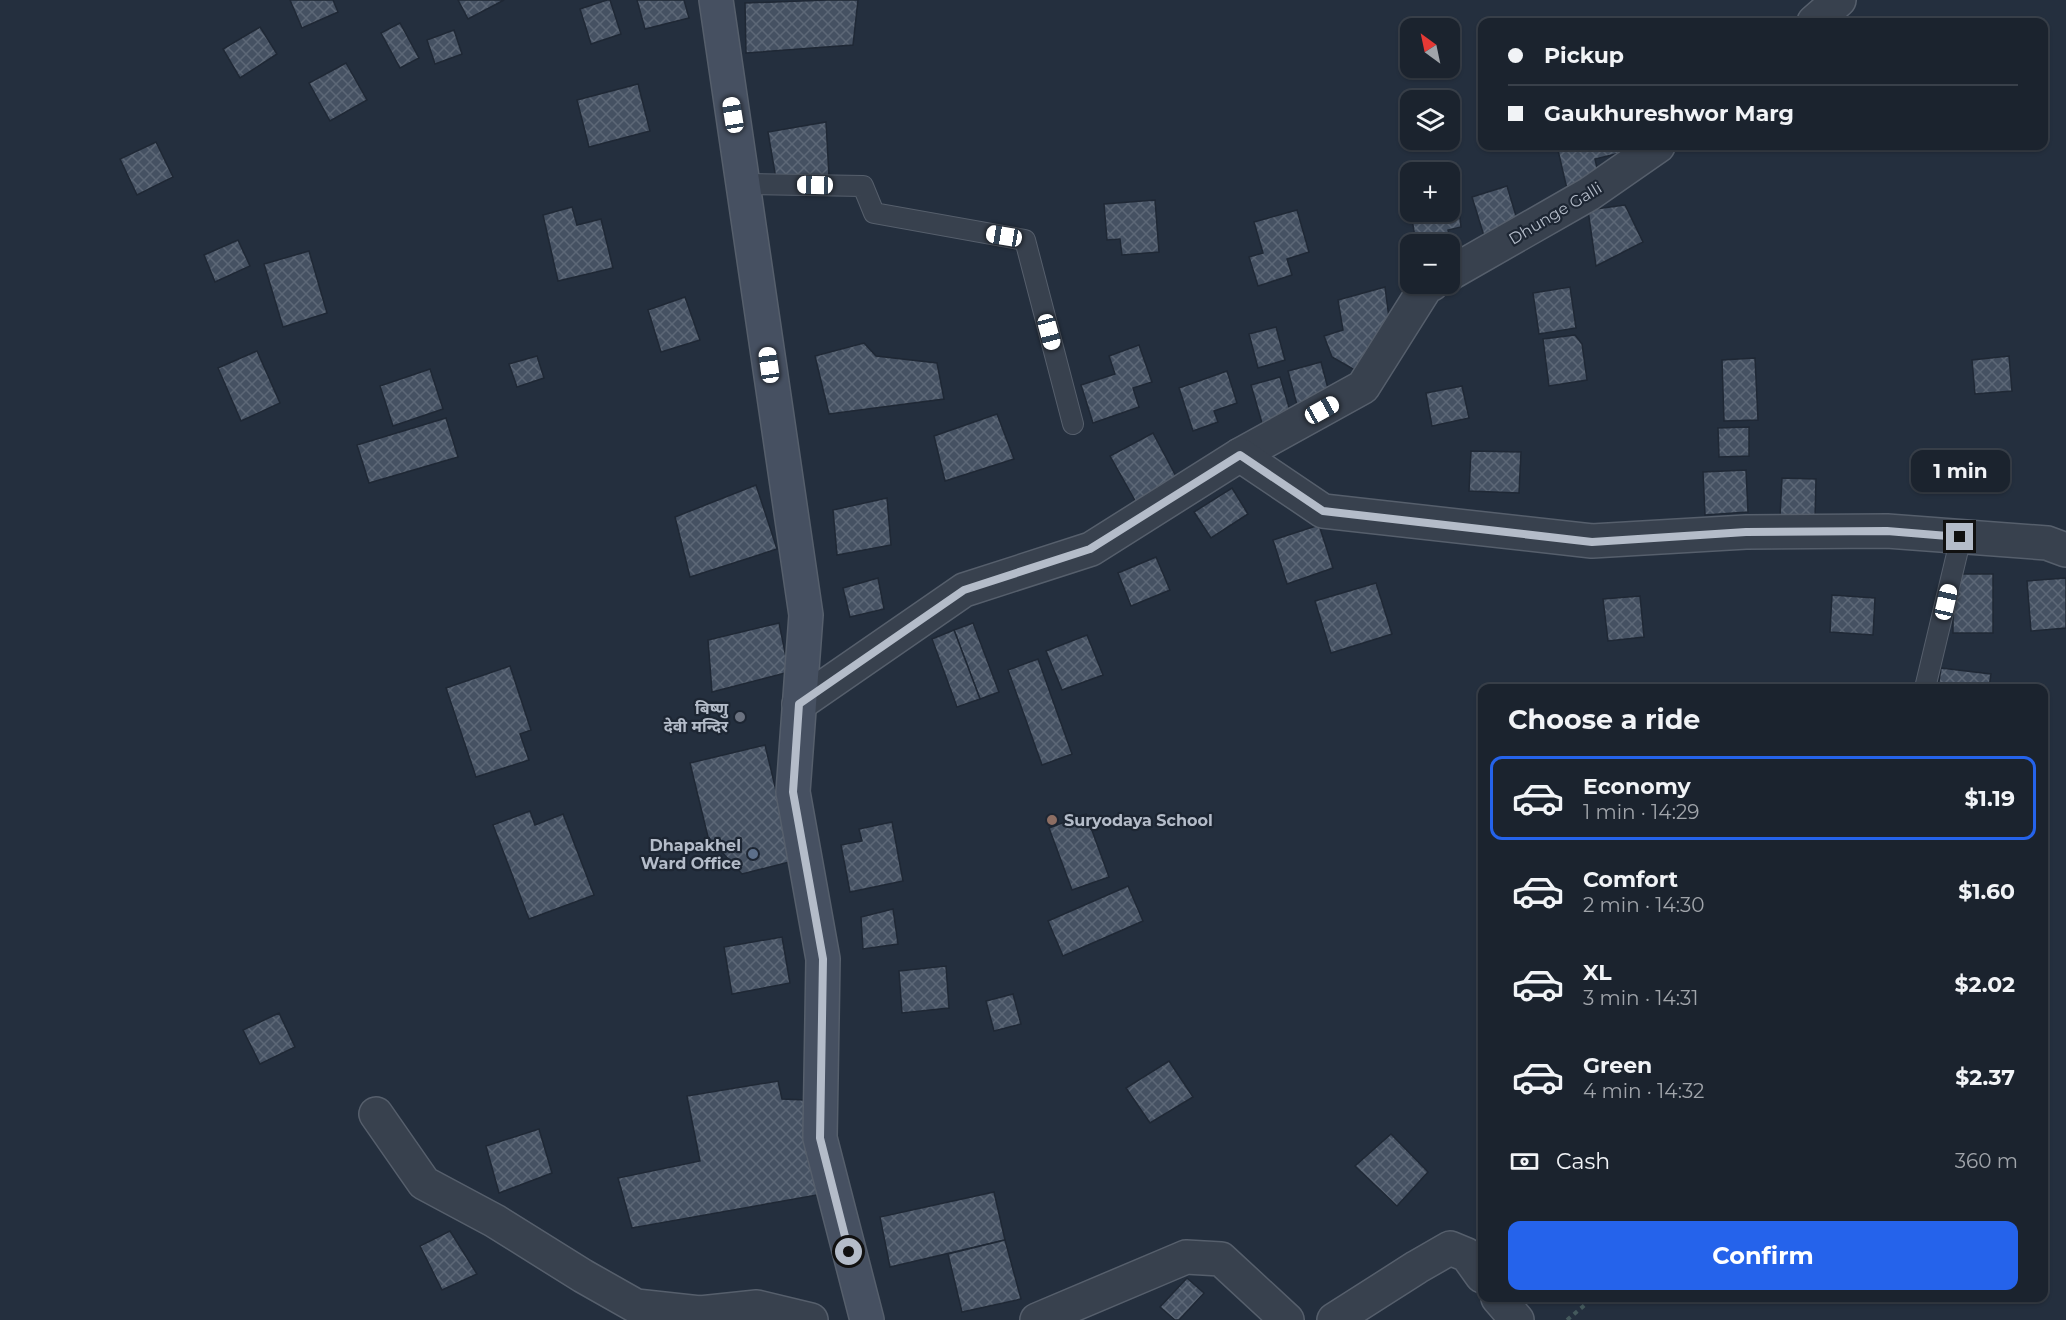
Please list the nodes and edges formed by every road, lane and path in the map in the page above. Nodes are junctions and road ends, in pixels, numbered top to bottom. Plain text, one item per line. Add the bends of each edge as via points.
1 (716, 0) edge
2 (1839, 0) edge
3 (1819, 18) edge
4 (1652, 150) edge
5 (743, 184) junction
6 (1460, 268) edge
7 (1422, 294) edge
8 (1073, 424) dead end
9 (1240, 455) junction
10 (1960, 537) junction
11 (2066, 550) edge
12 (1927, 684) edge
13 (799, 704) junction
14 (376, 1114) dead end
15 (1478, 1270) edge
16 (1501, 1302) edge
17 (1588, 1302) edge
18 (811, 1320) edge
19 (867, 1320) edge
20 (1037, 1320) edge
21 (1287, 1320) edge
22 (1334, 1320) edge
23 (1517, 1320) edge
24 (1567, 1320) edge

1 - 5 main road
2 - 3 street
4 - 6 street, Dhunge Galli via 1589,194
5 - 8 lane via 862,186 874,213 1025,240
5 - 13 main road via 806,615
7 - 9 street via 1363,387
9 - 10 street via 1323,511 1592,542 1746,532 1887,531
9 - 13 street via 1090,549 964,590
10 - 11 street via 2047,543
10 - 12 lane
13 - 19 main road via 793,792 823,959 820,1138
14 - 18 street via 424,1183 636,1306 700,1313 758,1307
15 - 22 street via 1467,1255 1450,1248
16 - 23 street
17 - 24 path
20 - 21 street via 1186,1257 1221,1259

